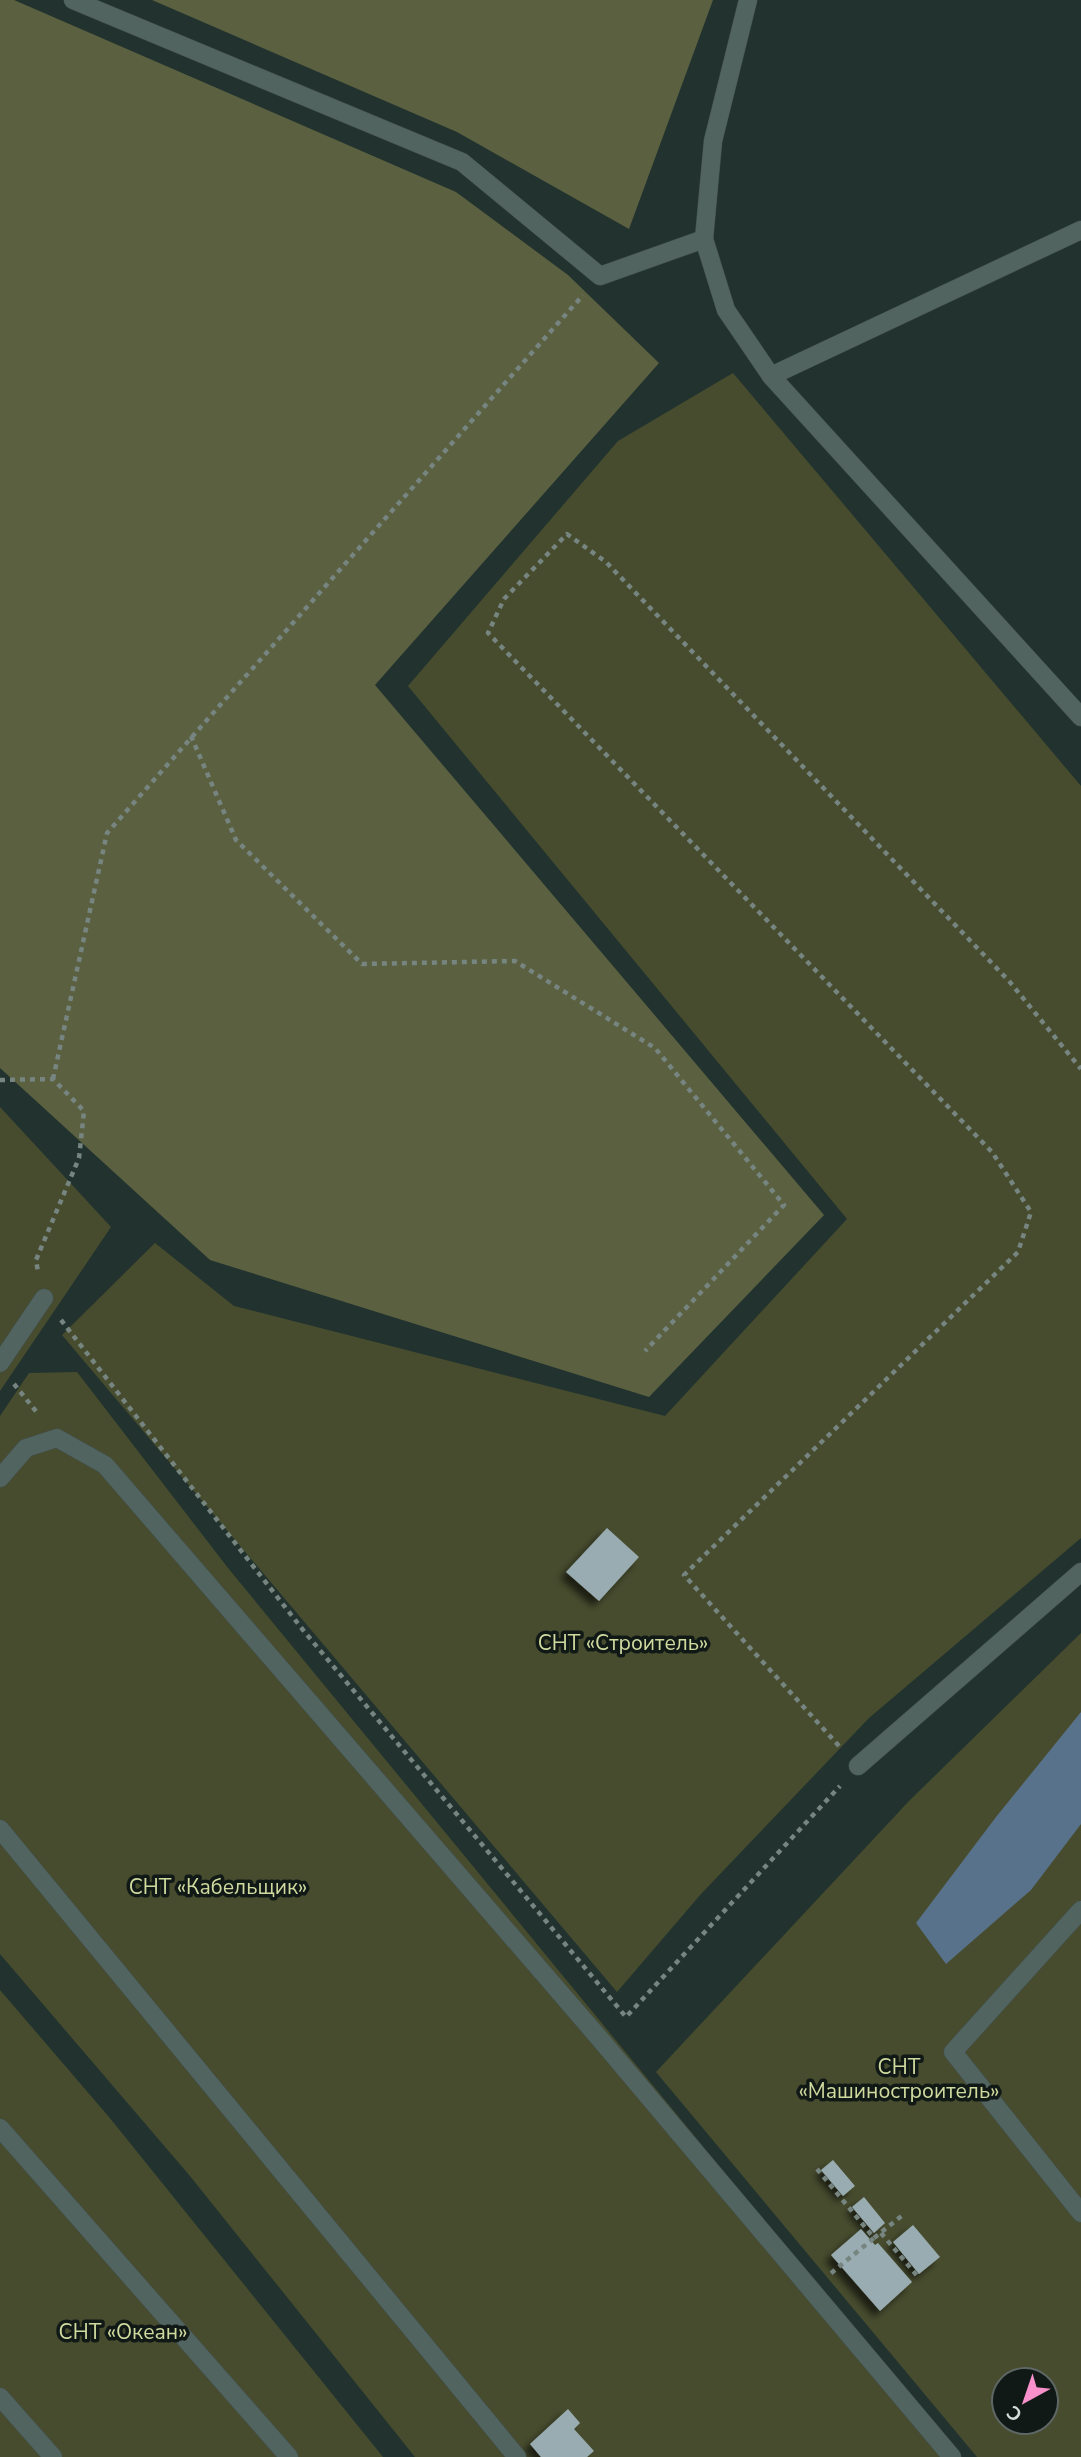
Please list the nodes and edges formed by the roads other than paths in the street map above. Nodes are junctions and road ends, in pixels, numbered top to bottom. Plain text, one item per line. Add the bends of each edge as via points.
1 (73, 0) edge
2 (748, 0) edge
3 (1081, 230) edge
4 (704, 239) junction
5 (771, 376) junction
6 (1081, 717) edge
7 (44, 1298) road end
8 (4, 1370) edge
9 (0, 1478) edge
10 (1081, 1572) edge
11 (858, 1766) road end
12 (0, 1829) edge
13 (1081, 1910) edge
14 (0, 2128) edge
15 (1081, 2213) edge
16 (0, 2397) edge
17 (53, 2457) edge
18 (289, 2457) edge
19 (517, 2457) edge
20 (952, 2457) edge

1 - 4 street via 462,162 600,276
2 - 4 street via 713,141
3 - 5 street
4 - 5 street via 726,310
5 - 6 street
7 - 8 street
9 - 20 street via 26,1448 57,1438 105,1465 600,2039
10 - 11 street
12 - 19 street
13 - 15 street via 953,2052
14 - 18 street
16 - 17 street

